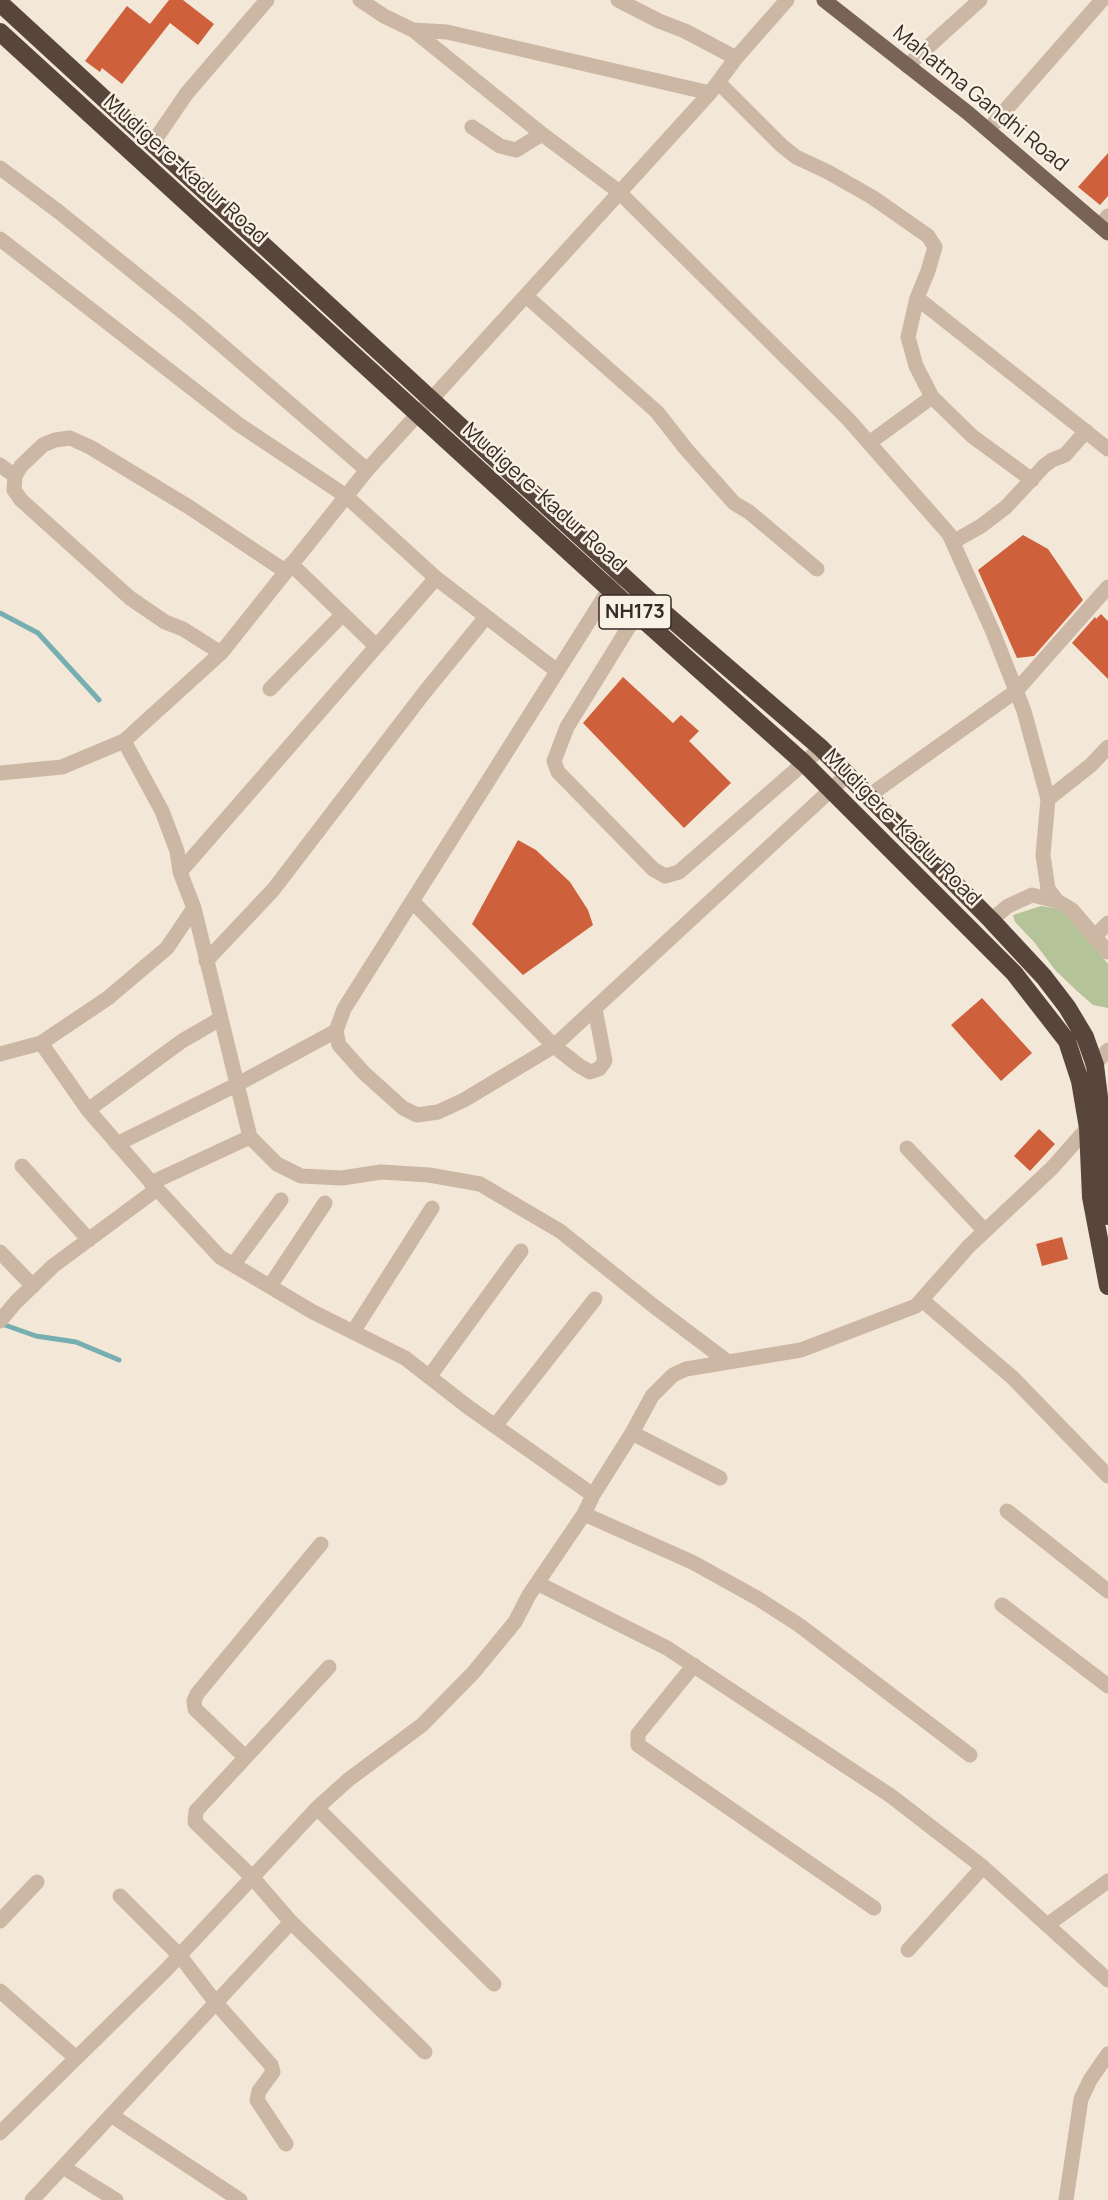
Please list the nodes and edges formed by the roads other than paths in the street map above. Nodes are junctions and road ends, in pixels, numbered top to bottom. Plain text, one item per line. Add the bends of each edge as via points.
1 (267, 0) edge
2 (360, 0) edge
3 (618, 0) edge
4 (787, 0) edge
5 (824, 0) edge
6 (980, 0) edge
7 (1102, 0) edge
8 (0, 3) edge
9 (413, 30) junction
10 (0, 32) edge
11 (736, 58) junction
12 (908, 66) junction
13 (714, 87) junction
14 (472, 127) dead end
15 (988, 130) junction
16 (542, 134) junction
17 (152, 144) junction
18 (0, 168) edge
19 (618, 192) junction
20 (1105, 225) edge
21 (0, 239) edge
22 (526, 296) junction
23 (917, 298) junction
24 (932, 397) junction
25 (432, 399) junction
26 (418, 414) junction
27 (1086, 431) junction
28 (869, 443) junction
29 (1108, 448) edge
30 (0, 465) edge
31 (368, 470) junction
32 (15, 476) junction
33 (1032, 480) junction
34 (346, 496) junction
35 (953, 542) junction
36 (288, 568) junction
37 (817, 569) dead end
38 (620, 573) junction
39 (436, 578) junction
40 (1108, 587) edge
41 (610, 588) junction
42 (647, 598) junction
43 (343, 614) junction
44 (637, 614) junction
45 (486, 616) junction
46 (376, 646) junction
47 (221, 653) junction
48 (557, 671) junction
49 (270, 689) dead end
50 (1016, 691) junction
51 (124, 741) junction
52 (1108, 747) edge
53 (821, 748) junction
54 (804, 763) junction
55 (0, 773) edge
56 (848, 774) junction
57 (831, 789) junction
58 (870, 795) junction
59 (1048, 800) junction
60 (180, 872) junction
61 (413, 902) junction
62 (1057, 902) junction
63 (194, 908) junction
64 (991, 921) junction
65 (1108, 923) edge
66 (1094, 937) junction
67 (1108, 952) edge
68 (206, 962) junction
69 (595, 1009) junction
70 (220, 1019) junction
71 (336, 1031) junction
72 (41, 1043) junction
73 (554, 1046) junction
74 (1108, 1050) edge
75 (0, 1054) edge
76 (1095, 1065) junction
77 (1080, 1081) junction
78 (238, 1084) junction
79 (88, 1110) junction
80 (1101, 1113) junction
81 (1088, 1128) junction
82 (250, 1137) junction
83 (117, 1144) junction
84 (907, 1148) dead end
85 (22, 1166) dead end
86 (154, 1186) junction
87 (281, 1200) dead end
88 (325, 1203) dead end
89 (432, 1208) dead end
90 (1108, 1216) edge
91 (985, 1231) junction
92 (89, 1240) junction
93 (521, 1251) dead end
94 (0, 1252) edge
95 (233, 1265) junction
96 (33, 1286) junction
97 (270, 1286) junction
98 (1108, 1286) edge
99 (595, 1299) dead end
100 (922, 1300) junction
101 (3, 1318) edge
102 (353, 1332) junction
103 (728, 1362) junction
104 (429, 1377) junction
105 (495, 1426) junction
106 (632, 1433) junction
107 (1108, 1476) edge
108 (720, 1478) dead end
109 (593, 1496) junction
110 (1007, 1511) dead end
111 (584, 1514) junction
112 (321, 1544) dead end
113 (537, 1583) junction
114 (1108, 1591) edge
115 (1002, 1605) dead end
116 (693, 1665) junction
117 (329, 1667) dead end
118 (1108, 1686) edge
119 (970, 1755) dead end
120 (245, 1757) junction
121 (317, 1808) junction
122 (983, 1867) junction
123 (252, 1877) junction
124 (1108, 1881) edge
125 (38, 1882) dead end
126 (120, 1896) dead end
127 (874, 1908) dead end
128 (0, 1921) edge
129 (291, 1922) junction
130 (1047, 1925) junction
131 (908, 1950) dead end
132 (180, 1956) junction
133 (1108, 1980) edge
134 (494, 1984) dead end
135 (0, 1991) edge
136 (216, 2002) junction
137 (424, 2052) dead end
138 (1108, 2054) edge
139 (76, 2058) junction
140 (111, 2115) junction
141 (0, 2133) edge
142 (286, 2144) dead end
143 (63, 2167) junction
144 (32, 2200) edge
145 (116, 2200) edge
146 (240, 2200) edge
147 (1066, 2200) edge

1 - 17 street via 188,93
2 - 9 street
3 - 11 street
4 - 11 street
5 - 12 main road, Mahatma Gandhi Road
6 - 12 street
7 - 15 street
8 - 17 highway, Mudigere-Kadur Road / NH173
9 - 13 street via 447,32
9 - 16 street
10 - 26 highway, Mudigere-Kadur Road / NH173
11 - 13 street
12 - 15 main road, Mahatma Gandhi Road
13 - 19 street
13 - 23 street via 796,157 872,197 928,236 935,247
14 - 16 street via 500,146 516,150
15 - 20 main road, Mahatma Gandhi Road
16 - 19 street
17 - 25 highway, Mudigere-Kadur Road / NH173
18 - 31 street via 189,317
19 - 22 street
19 - 28 street
21 - 34 street via 238,424
22 - 25 street
22 - 37 street via 657,412 734,503
23 - 24 street via 908,337 916,366
23 - 27 street
24 - 28 street
24 - 33 street via 972,436
25 - 26 street
25 - 38 highway, Mudigere-Kadur Road / NH173
26 - 31 street
26 - 41 highway, Mudigere-Kadur Road / NH173
27 - 29 street
27 - 33 street via 1065,455 1044,466
28 - 35 street
30 - 32 street
31 - 34 street
32 - 36 street via 42,445 70,438
32 - 47 street via 14,490 21,500 130,598
33 - 35 street via 1006,507
34 - 36 street
34 - 39 street
35 - 50 street
36 - 43 street
36 - 47 street
38 - 41 street
38 - 42 highway, Mudigere-Kadur Road / NH173
39 - 45 street
39 - 46 street
40 - 50 street
41 - 44 highway, Mudigere-Kadur Road / NH173
41 - 48 street
42 - 44 street
42 - 53 highway, Mudigere-Kadur Road / NH173
43 - 46 street
43 - 49 street
44 - 54 highway, Mudigere-Kadur Road / NH173
44 - 54 street via 567,727 554,761 558,772 653,869 665,876 679,872
45 - 48 street
45 - 68 street via 273,890
46 - 60 street
47 - 51 street
48 - 61 street
50 - 58 street
50 - 59 street
51 - 55 street via 62,767
51 - 60 street via 162,811 177,851
52 - 59 street
53 - 54 street
53 - 56 highway, Mudigere-Kadur Road / NH173
54 - 57 highway, Mudigere-Kadur Road / NH173
56 - 57 street
56 - 58 highway, Mudigere-Kadur Road / NH173
57 - 69 street
57 - 77 highway, Mudigere-Kadur Road / NH173 via 1031,993 1067,1041
58 - 64 highway, Mudigere-Kadur Road / NH173
59 - 62 street via 1043,855 1048,888
60 - 63 street
61 - 71 street via 344,1009
61 - 73 street
62 - 64 street via 1032,895 1008,906
62 - 66 street via 1072,909
63 - 68 street
63 - 72 street via 167,948 108,998
64 - 76 highway, Mudigere-Kadur Road / NH173 via 1044,977 1085,1037
65 - 66 street
66 - 67 street
68 - 70 street
69 - 73 street
69 - 73 street via 605,1061 598,1069 590,1072
70 - 78 street
70 - 79 street via 182,1041
71 - 73 street via 339,1045 364,1072 403,1108 417,1115 438,1112 464,1100
71 - 78 street
72 - 75 street
72 - 79 street
74 - 76 street
76 - 77 street
76 - 80 highway, Mudigere-Kadur Road / NH173
77 - 81 highway, Mudigere-Kadur Road / NH173
78 - 82 street
78 - 83 street
79 - 83 street
80 - 81 street
80 - 90 highway, Mudigere-Kadur Road / NH173
81 - 91 street
81 - 98 highway, Mudigere-Kadur Road / NH173 via 1091,1197
82 - 86 street
82 - 103 street via 278,1164 301,1176 342,1178 381,1172 480,1184 560,1230
83 - 86 street
84 - 91 street
85 - 92 street
86 - 92 street
86 - 95 street via 220,1257
87 - 95 street
88 - 97 street
89 - 102 street
91 - 100 street
92 - 96 street
93 - 104 street
94 - 96 street
95 - 97 street
96 - 101 street
97 - 102 street
99 - 105 street
100 - 103 street via 916,1306 801,1350
100 - 107 street via 1013,1378
102 - 104 street via 405,1358
103 - 106 street via 673,1375 652,1396
104 - 105 street
105 - 109 street
106 - 108 street
106 - 109 street
109 - 111 street
110 - 114 street
111 - 113 street
111 - 119 street via 692,1562 757,1598 799,1625
112 - 120 street via 196,1694 195,1710
113 - 116 street
113 - 121 street via 515,1622 473,1674 422,1725
115 - 118 street
116 - 122 street via 891,1796
116 - 127 street via 638,1734 638,1744
117 - 120 street
120 - 123 street via 194,1817
121 - 123 street
121 - 134 street
122 - 130 street
122 - 131 street
123 - 129 street
123 - 132 street
124 - 130 street
125 - 128 street
126 - 132 street
129 - 136 street
129 - 137 street
130 - 133 street
132 - 136 street
132 - 139 street
135 - 139 street
136 - 140 street
136 - 142 street via 272,2065 273,2072 257,2100
138 - 147 street via 1081,2099
139 - 141 street
140 - 143 street
140 - 146 street
143 - 144 street
143 - 145 street

